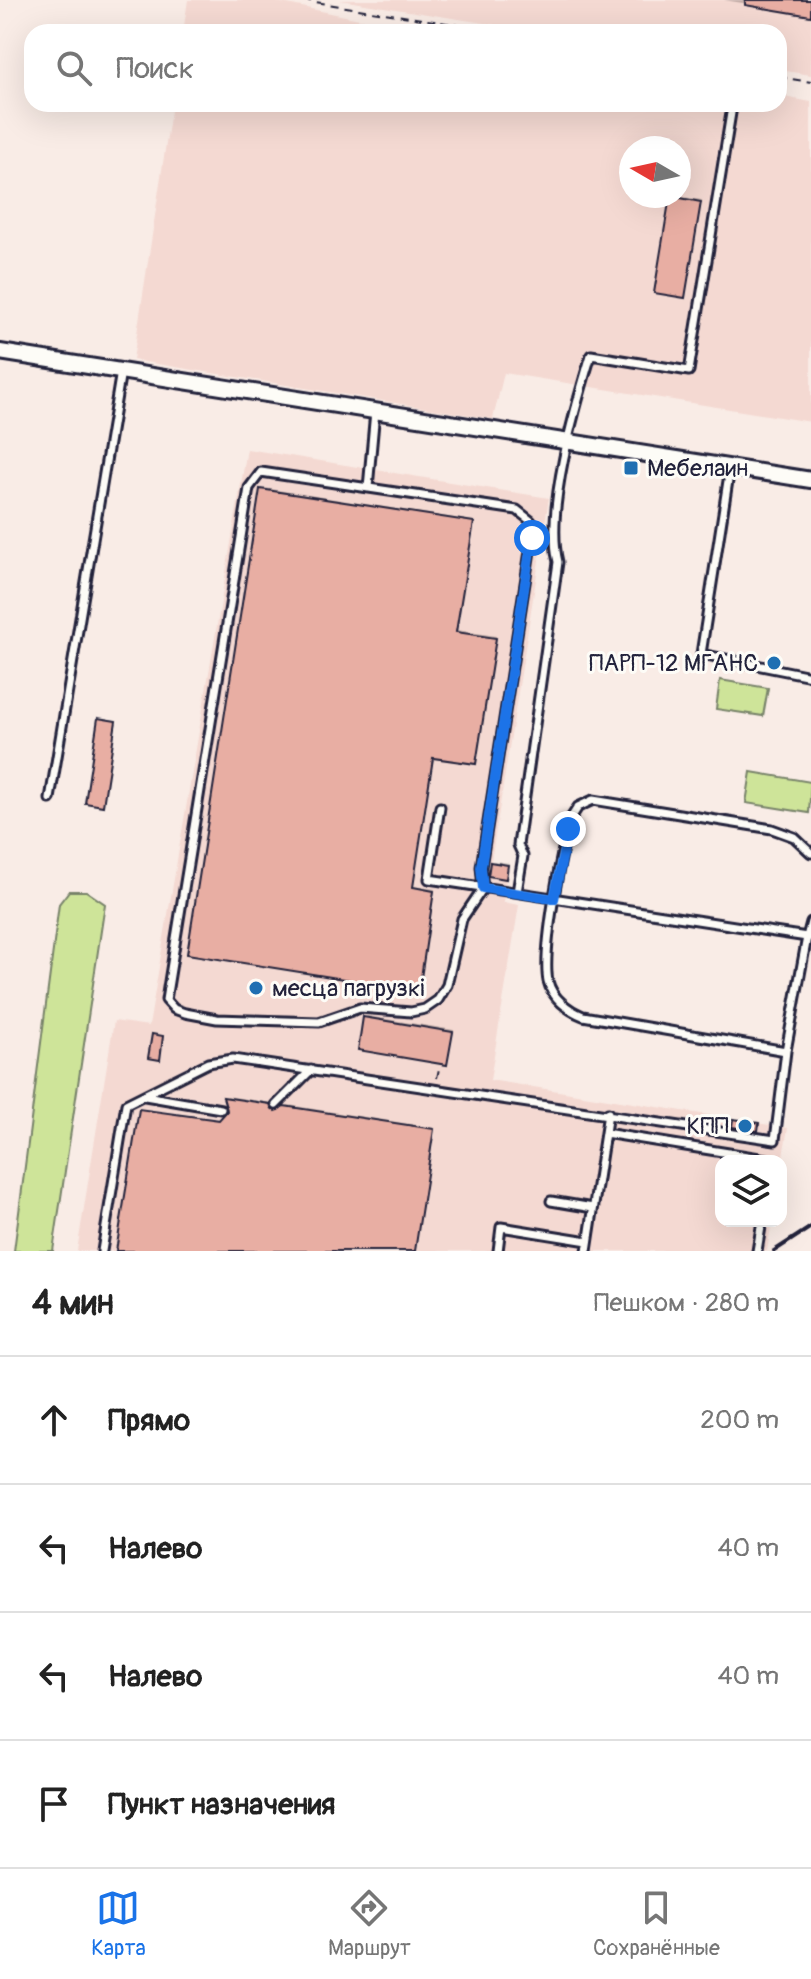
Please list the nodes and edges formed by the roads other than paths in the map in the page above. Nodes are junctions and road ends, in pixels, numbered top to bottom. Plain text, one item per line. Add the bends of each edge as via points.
1 (731, 113) dead end
2 (0, 352) edge
3 (121, 371) junction
4 (375, 411) junction
5 (568, 442) junction
6 (730, 468) junction
7 (811, 480) edge
8 (368, 488) junction
9 (811, 676) edge
10 (50, 799) dead end
11 (440, 807) dead end
12 (811, 853) edge
13 (483, 888) junction
14 (517, 892) junction
15 (554, 899) junction
16 (811, 922) edge
17 (809, 937) edge
18 (786, 1051) junction
19 (311, 1070) junction
20 (143, 1096) junction
21 (276, 1105) dead end
22 (221, 1109) dead end
23 (608, 1113) junction
24 (605, 1133) junction
25 (775, 1140) junction
26 (741, 1155) edge
27 (773, 1155) edge
28 (551, 1201) dead end
29 (593, 1208) junction
30 (761, 1227) edge
31 (588, 1241) junction
32 (102, 1251) edge
33 (498, 1251) edge
34 (587, 1251) edge
35 (757, 1251) edge

1 - 5 lane via 689,371 591,355
2 - 3 street
3 - 4 street
3 - 10 lane
4 - 5 street
4 - 8 lane
5 - 6 street
5 - 14 lane via 553,541 558,562 518,845 523,856
6 - 7 street
6 - 9 lane via 701,654
8 - 13 lane via 517,510 531,521 481,867
8 - 13 lane via 266,472 256,475 249,488 166,1000 174,1009 217,1019 319,1022 360,1008 425,1009 444,993 462,919
11 - 13 lane via 429,879
12 - 15 lane via 794,837 772,829 593,800 578,807 571,818
13 - 14 lane
14 - 15 lane
15 - 17 lane
15 - 18 lane via 548,977 552,991 568,1009 583,1016
16 - 17 lane
17 - 18 lane
18 - 25 lane
19 - 20 lane via 233,1059 208,1063
19 - 21 lane
19 - 23 lane
20 - 22 lane
20 - 32 lane via 126,1104
23 - 24 lane
23 - 25 lane
24 - 26 lane
24 - 29 lane
25 - 27 lane
28 - 29 lane
29 - 31 lane
30 - 35 lane
31 - 33 lane via 501,1227
31 - 34 lane

